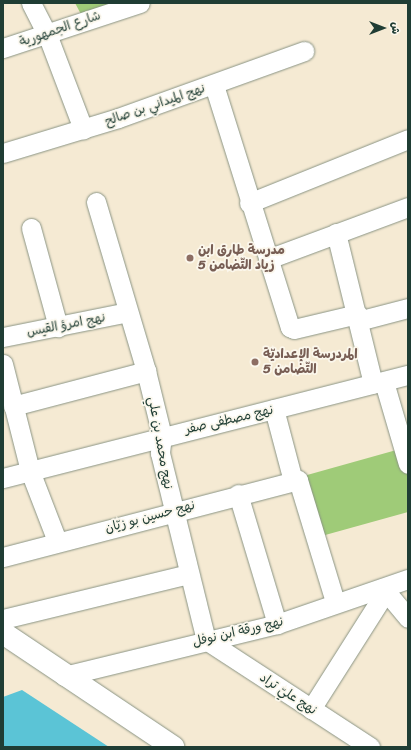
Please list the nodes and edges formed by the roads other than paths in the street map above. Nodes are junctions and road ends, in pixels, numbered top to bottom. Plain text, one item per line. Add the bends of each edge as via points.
1 (30, 3) edge
2 (133, 4) edge
3 (47, 34) junction
4 (3, 48) edge
5 (304, 51) dead end
6 (214, 85) junction
7 (83, 129) junction
8 (408, 139) edge
9 (3, 153) edge
10 (96, 202) dead end
11 (249, 203) junction
12 (408, 208) edge
13 (30, 228) dead end
14 (336, 233) junction
15 (268, 259) junction
16 (408, 308) edge
17 (128, 312) junction
18 (357, 318) junction
19 (58, 328) junction
20 (3, 337) edge
21 (3, 364) edge
22 (146, 371) junction
23 (408, 375) edge
24 (378, 383) junction
25 (13, 406) junction
26 (274, 409) junction
27 (162, 436) junction
28 (408, 464) edge
29 (30, 471) junction
30 (3, 478) edge
31 (296, 480) junction
32 (238, 494) junction
33 (174, 510) junction
34 (57, 541) junction
35 (3, 557) edge
36 (189, 574) junction
37 (408, 578) edge
38 (384, 590) junction
39 (335, 602) junction
40 (408, 618) edge
41 (3, 619) edge
42 (277, 624) junction
43 (3, 633) edge
44 (206, 640) junction
45 (64, 676) junction
46 (311, 709) junction
47 (173, 747) edge
48 (370, 747) edge

1 - 3 street
2 - 3 street, شارع الجمهورية
3 - 4 street, شارع الجمهورية
3 - 7 street
5 - 6 street, نهج الميداني بن صالح
6 - 7 street, نهج الميداني بن صالح
6 - 11 street
7 - 9 street, نهج الميداني بن صالح
8 - 11 street
10 - 17 street, نهج محمد بن علي
11 - 15 street
12 - 14 street
13 - 19 street
14 - 15 street
14 - 18 street
15 - 18 street via 292,328
16 - 18 street
17 - 19 street, نهج امرؤ القيس
17 - 22 street, نهج محمد بن علي
18 - 24 street
19 - 20 street, نهج امرؤ القيس
21 - 25 street
22 - 25 street
22 - 27 street, نهج محمد بن علي
23 - 24 street, نهج مصطفى صفر
24 - 26 street, نهج مصطفى صفر
24 - 28 street
25 - 29 street
26 - 27 street, نهج مصطفى صفر
26 - 31 street
27 - 29 street, نهج مصطفى صفر
27 - 33 street, نهج محمد بن علي via 160,453
29 - 30 street, نهج مصطفى صفر
29 - 34 street
31 - 32 street, نهج حسين بو زيّان
31 - 39 street
32 - 33 street, نهج حسين بو زيّان
32 - 42 street
33 - 34 street, نهج حسين بو زيّان
33 - 36 street, نهج محمد بن علي
34 - 35 street, نهج حسين بو زيّان
36 - 41 street
36 - 44 street, نهج محمد بن علي
37 - 38 street, نهج ورقة ابن نوفل
38 - 39 street, نهج ورقة ابن نوفل
38 - 40 street
38 - 46 street
39 - 42 street, نهج ورقة ابن نوفل via 332,607
42 - 44 street, نهج ورقة ابن نوفل
43 - 45 street
44 - 45 street, نهج ورقة ابن نوفل
44 - 46 street, نهج عليّ تراد
45 - 47 street
46 - 48 street, نهج عليّ تراد

